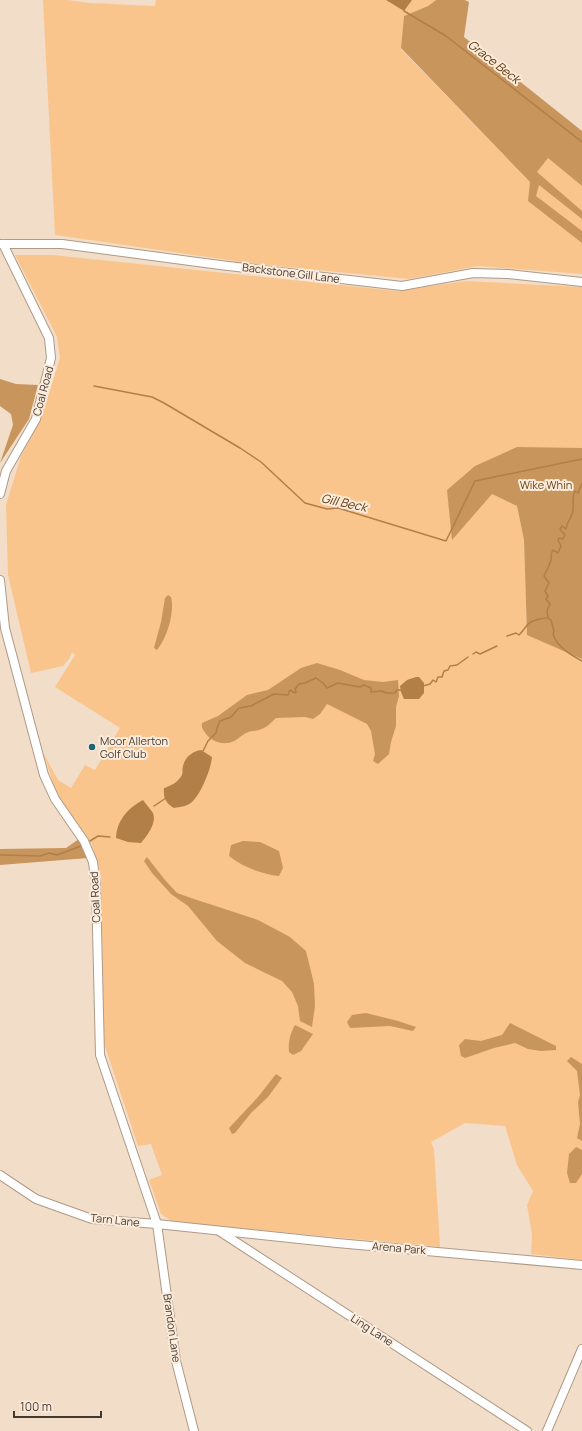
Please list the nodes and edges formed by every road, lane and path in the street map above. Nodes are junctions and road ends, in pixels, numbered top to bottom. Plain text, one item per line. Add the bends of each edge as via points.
1 (2, 244) edge
2 (582, 282) edge
3 (0, 494) edge
4 (0, 580) edge
5 (0, 1175) edge
6 (157, 1224) junction
7 (216, 1229) junction
8 (582, 1265) edge
9 (582, 1349) edge
10 (194, 1431) edge
11 (527, 1431) edge
12 (547, 1431) edge

1 - 2 street, Backstone Gill Lane via 62,244 402,286 473,273
1 - 3 street, Coal Road via 49,338 51,358 36,419 6,471
4 - 6 street, Coal Road via 5,628 44,775 55,800 84,841 93,862 96,886 100,1055
5 - 6 street, Tarn Lane via 36,1199 92,1219
6 - 7 street, Tarn Lane
6 - 10 street, Brandon Lane via 176,1361
7 - 8 street, Arena Park via 337,1243
7 - 11 street, Ling Lane
9 - 12 street

